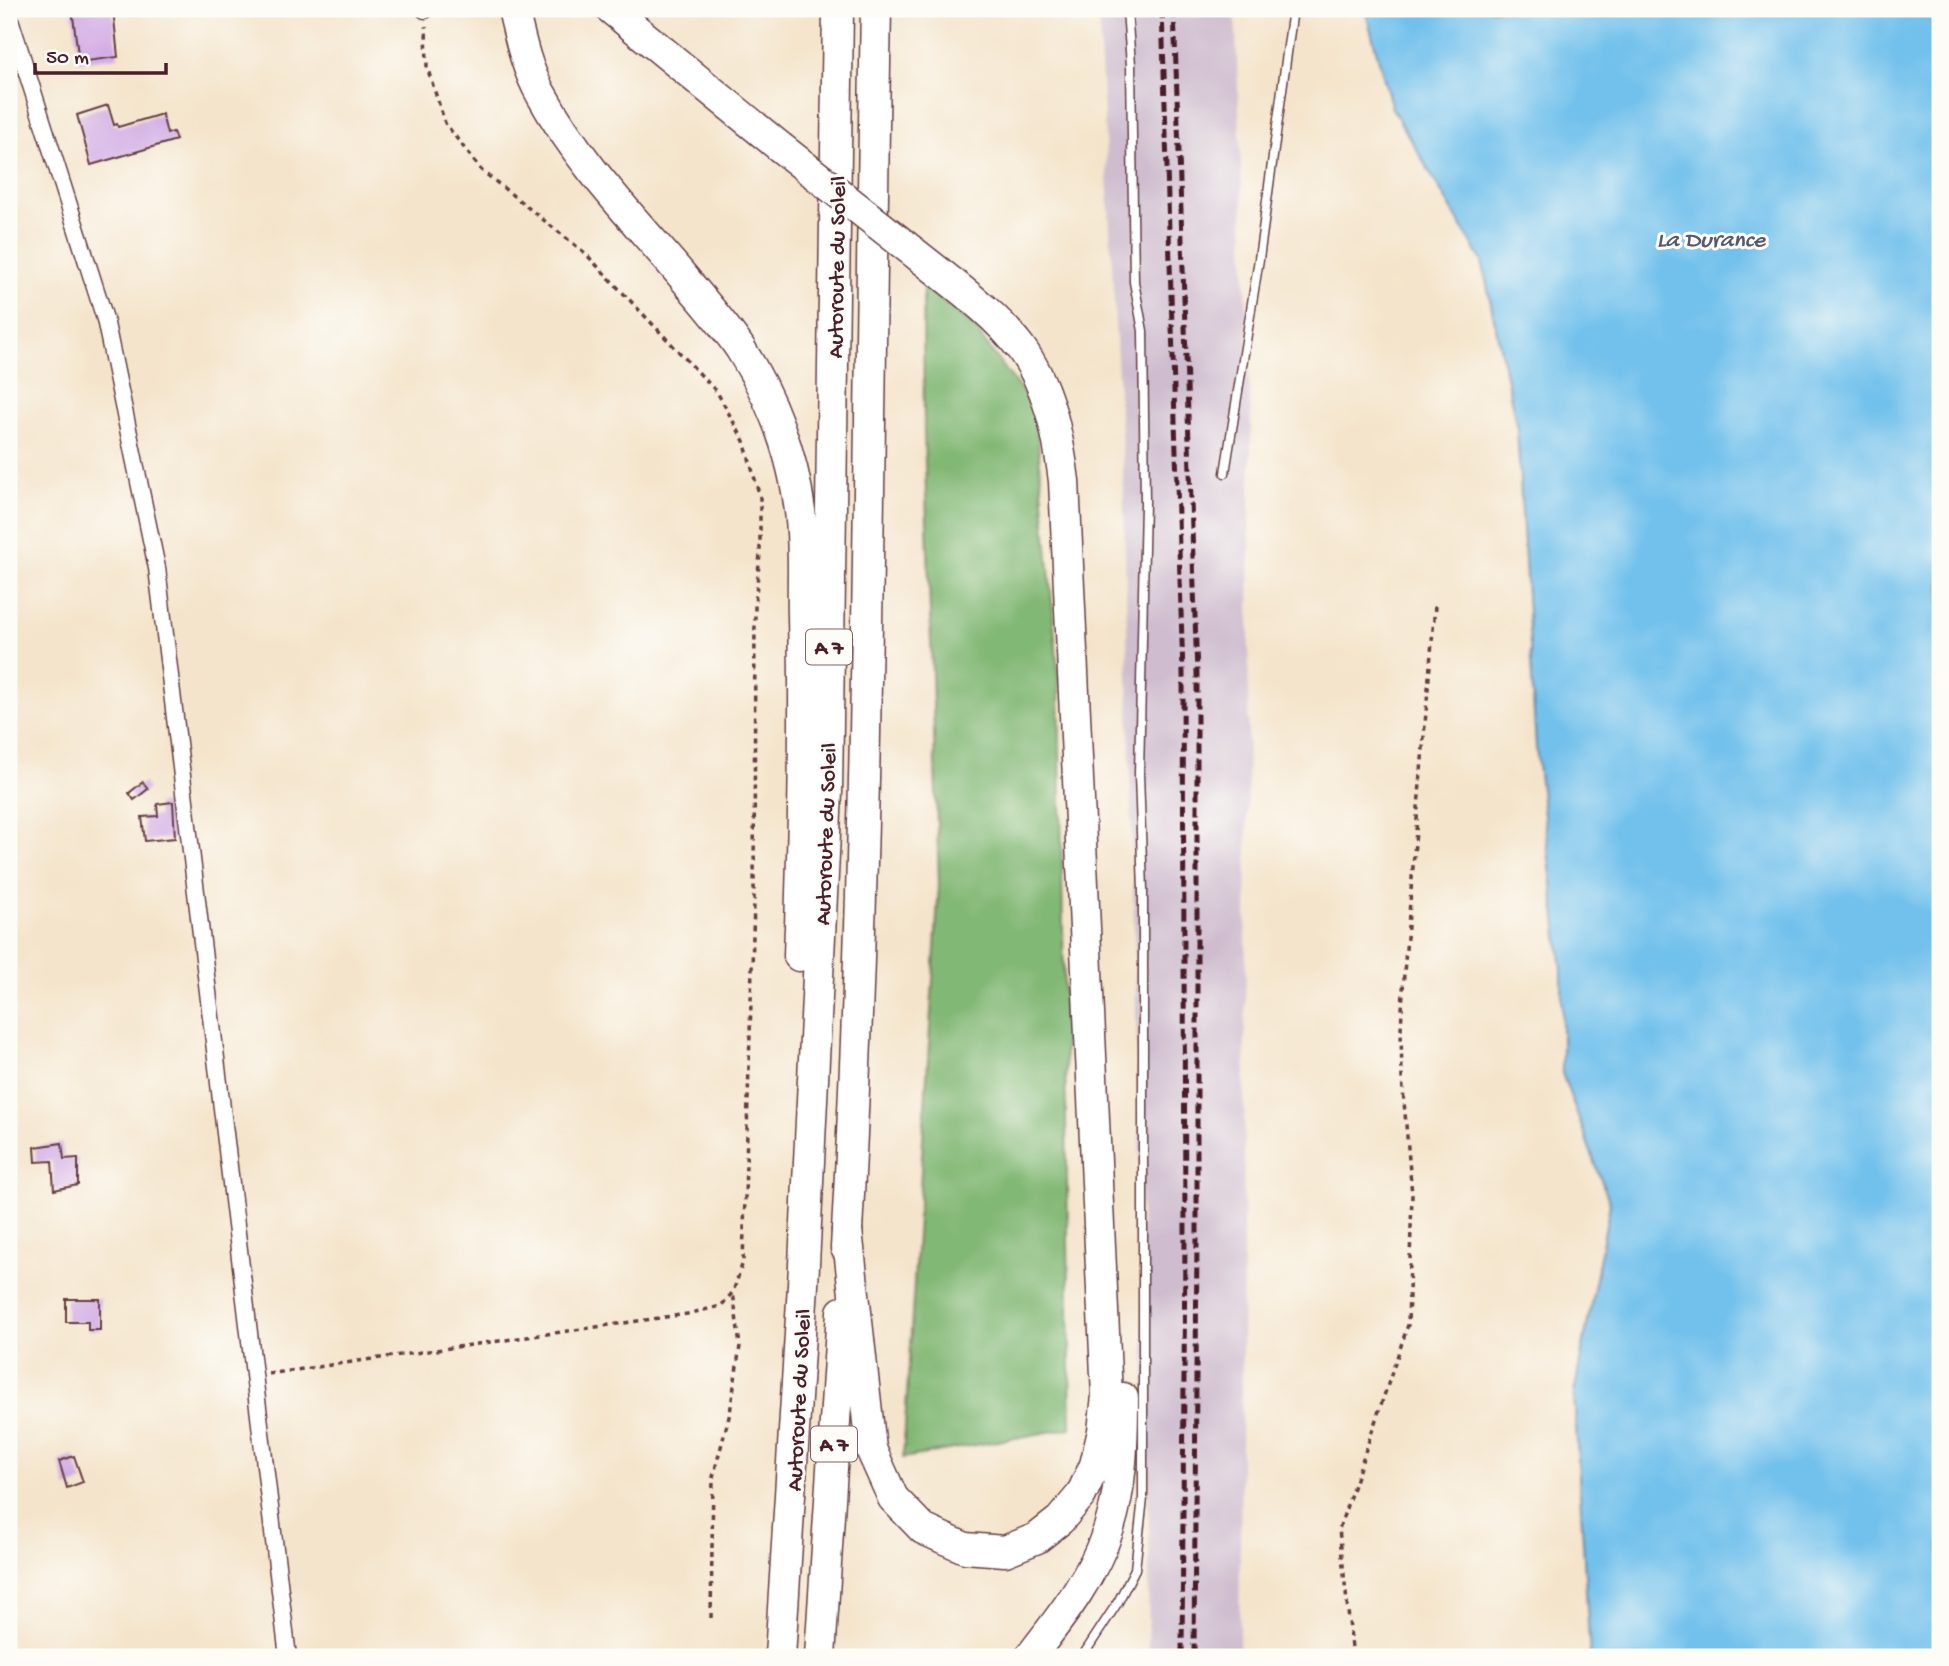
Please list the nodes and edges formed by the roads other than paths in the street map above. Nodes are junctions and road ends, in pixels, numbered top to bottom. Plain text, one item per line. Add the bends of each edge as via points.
1 (513, 9) edge
2 (611, 9) edge
3 (631, 9) edge
4 (838, 9) edge
5 (876, 9) edge
6 (1127, 9) edge
7 (1293, 9) edge
8 (9, 16) edge
9 (780, 137) junction
10 (940, 263) junction
11 (1225, 473) dead end
12 (847, 1230) junction
13 (803, 1285) junction
14 (288, 1657) edge
15 (780, 1657) edge
16 (820, 1657) edge
17 (1030, 1657) edge
18 (1082, 1657) edge

1 - 13 highway via 540,92 565,133 740,348 784,438 800,511 805,675 792,1120
2 - 9 highway
3 - 9 highway
4 - 13 highway, Autoroute du Soleil / A 7 via 827,792
5 - 12 highway, Autoroute du Soleil / A 7 via 869,578
6 - 18 lane via 1134,282 1143,331 1145,503 1139,774 1143,1498 1135,1570
7 - 11 lane
8 - 14 street via 105,319 157,568
9 - 10 highway, bridge
10 - 12 highway via 1020,348 1043,388 1058,435 1064,481 1107,1396 1095,1465 1081,1494 1060,1520 1037,1538 1005,1551 965,1548 923,1529 893,1499 871,1449
10 - 17 highway via 1003,307 1033,339 1056,375 1071,421 1079,479 1123,1429 1110,1527 1070,1606
12 - 16 highway, Autoroute du Soleil / A 7
13 - 15 highway, Autoroute du Soleil / A 7

